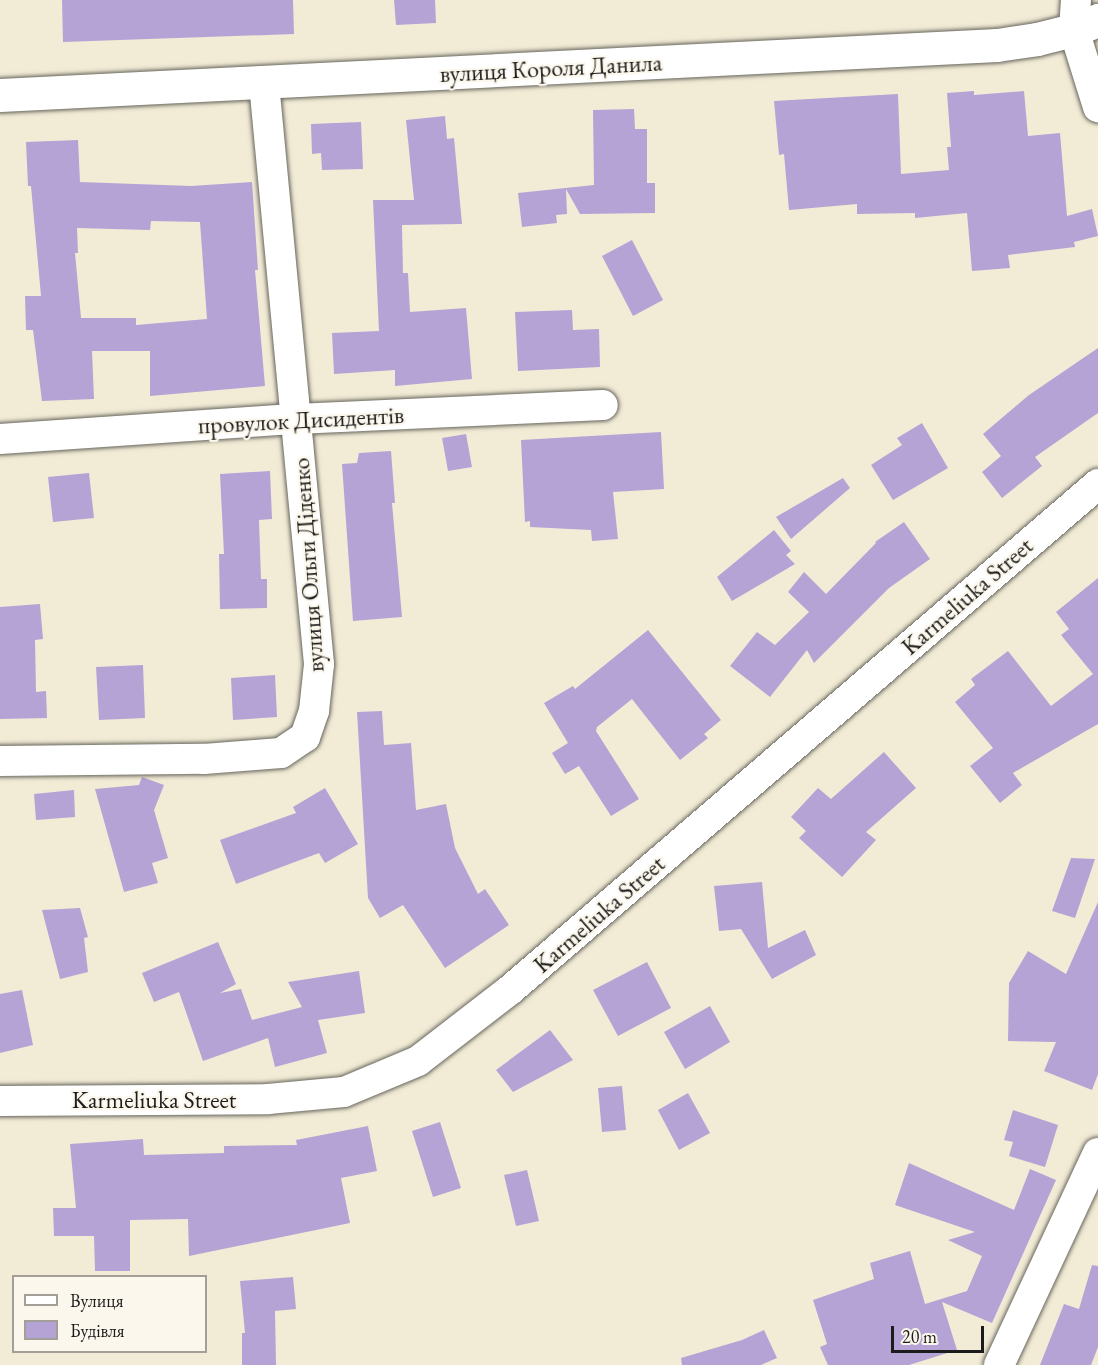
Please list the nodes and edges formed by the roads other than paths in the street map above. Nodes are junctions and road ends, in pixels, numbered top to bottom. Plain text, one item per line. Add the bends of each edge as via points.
1 (1083, 16) edge
2 (264, 83) junction
3 (0, 95) edge
4 (1098, 107) edge
5 (603, 405) dead end
6 (296, 419) junction
7 (0, 439) edge
8 (1098, 484) edge
9 (0, 761) edge
10 (0, 1101) edge
11 (1098, 1153) edge
12 (999, 1365) edge

1 - 2 main road, вулиця Короля Данила via 1037,39 997,45
1 - 4 street
2 - 3 main road, вулиця Короля Данила
2 - 6 street, вулиця Ольги Діденко
5 - 6 street, провулок Дисидентів
6 - 7 street, провулок Дисидентів
6 - 9 street, вулиця Ольги Діденко via 319,664 314,711 305,737 281,753 204,759
8 - 10 street, Karmeliuka Street via 510,990 418,1061 344,1092 268,1099
11 - 12 street

